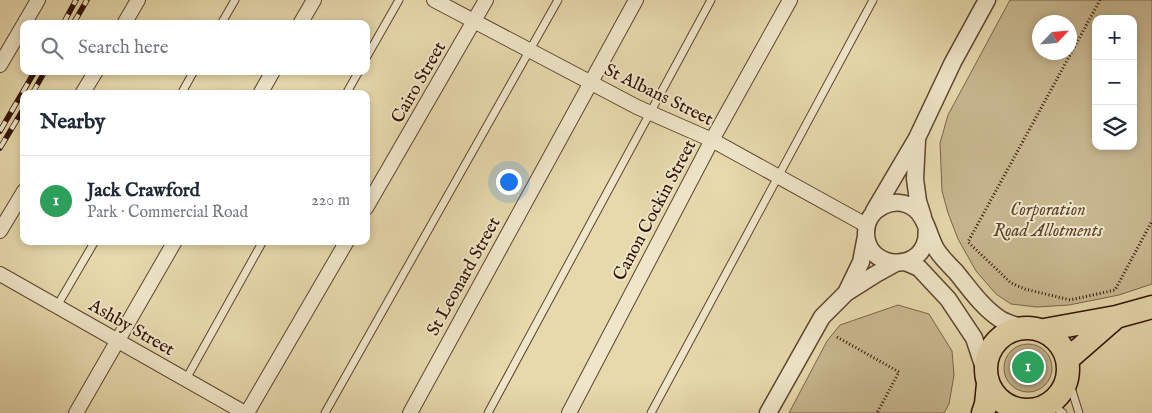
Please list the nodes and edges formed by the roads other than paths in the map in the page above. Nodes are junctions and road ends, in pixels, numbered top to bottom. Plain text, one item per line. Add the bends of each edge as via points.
1 (38, 0) edge
2 (138, 0) edge
3 (235, 0) edge
4 (314, 0) edge
5 (399, 0) edge
6 (434, 0) edge
7 (486, 0) edge
8 (558, 0) edge
9 (636, 0) edge
10 (711, 0) edge
11 (790, 0) edge
12 (873, 0) edge
13 (988, 0) edge
14 (26, 20) edge
15 (126, 20) edge
16 (223, 20) edge
17 (302, 20) edge
18 (475, 21) junction
19 (20, 31) edge
20 (530, 50) junction
21 (370, 51) edge
22 (0, 65) edge
23 (94, 75) edge
24 (192, 75) edge
25 (271, 75) edge
26 (357, 75) edge
27 (590, 82) junction
28 (84, 90) edge
29 (183, 90) edge
30 (262, 90) edge
31 (348, 90) edge
32 (650, 113) junction
33 (918, 138) junction
34 (712, 140) junction
35 (779, 177) junction
36 (20, 198) edge
37 (370, 201) edge
38 (869, 224) junction
39 (925, 224) junction
40 (0, 231) edge
41 (93, 245) edge
42 (173, 245) edge
43 (261, 245) edge
44 (345, 245) edge
45 (901, 263) junction
46 (0, 274) edge
47 (846, 293) junction
48 (57, 306) junction
49 (1152, 307) edge
50 (1116, 317) junction
51 (1022, 327) junction
52 (1044, 330) junction
53 (118, 340) junction
54 (1068, 369) junction
55 (987, 377) junction
56 (186, 379) junction
57 (1047, 409) edge
58 (76, 413) edge
59 (246, 413) edge
60 (325, 413) edge
61 (410, 413) edge
62 (488, 413) edge
63 (569, 413) edge
64 (651, 413) edge
65 (768, 413) edge
66 (983, 413) edge
67 (1079, 413) edge

1 - 14 street
2 - 15 street
3 - 16 lane
4 - 17 street
5 - 21 lane
6 - 18 street, St Albans Street
7 - 18 street, Cairo Street
8 - 20 lane
9 - 27 street, St Leonard Street
10 - 32 lane
11 - 34 street, Canon Cockin Street
12 - 35 lane
13 - 33 street via 953,62
18 - 20 street, St Albans Street
18 - 37 street, Cairo Street
19 - 22 street
20 - 27 street, St Albans Street
20 - 60 lane
23 - 28 street
24 - 29 lane
25 - 30 street
26 - 31 lane
27 - 32 street, St Albans Street
27 - 61 street, St Leonard Street
32 - 34 street, St Albans Street
32 - 62 lane
33 - 38 street
33 - 39 street via 915,179
34 - 35 street, St Albans Street
34 - 63 street, Canon Cockin Street
35 - 38 street, St Albans Street
35 - 64 lane
36 - 40 street
38 - 39 street via 884,204 894,202 908,204 917,210
38 - 45 street via 868,246 876,256 886,262
38 - 47 street via 861,262
39 - 45 street via 926,240 922,250
39 - 51 street via 936,250 985,306 1001,320
41 - 48 lane
42 - 53 street
43 - 56 lane
44 - 59 street
45 - 47 street
45 - 55 street via 919,268 948,299 974,338
46 - 48 street, Ashby Street
47 - 65 street via 822,317
48 - 53 street, Ashby Street
49 - 50 highway
50 - 52 highway
50 - 54 highway
51 - 52 highway
51 - 55 highway via 1008,331 993,344 987,358
52 - 54 highway via 1063,348
53 - 56 street, Ashby Street
53 - 58 street
54 - 57 highway via 1062,391
54 - 67 lane
55 - 57 highway via 1001,401 1014,408
55 - 66 highway
56 - 59 street, Ashby Street

